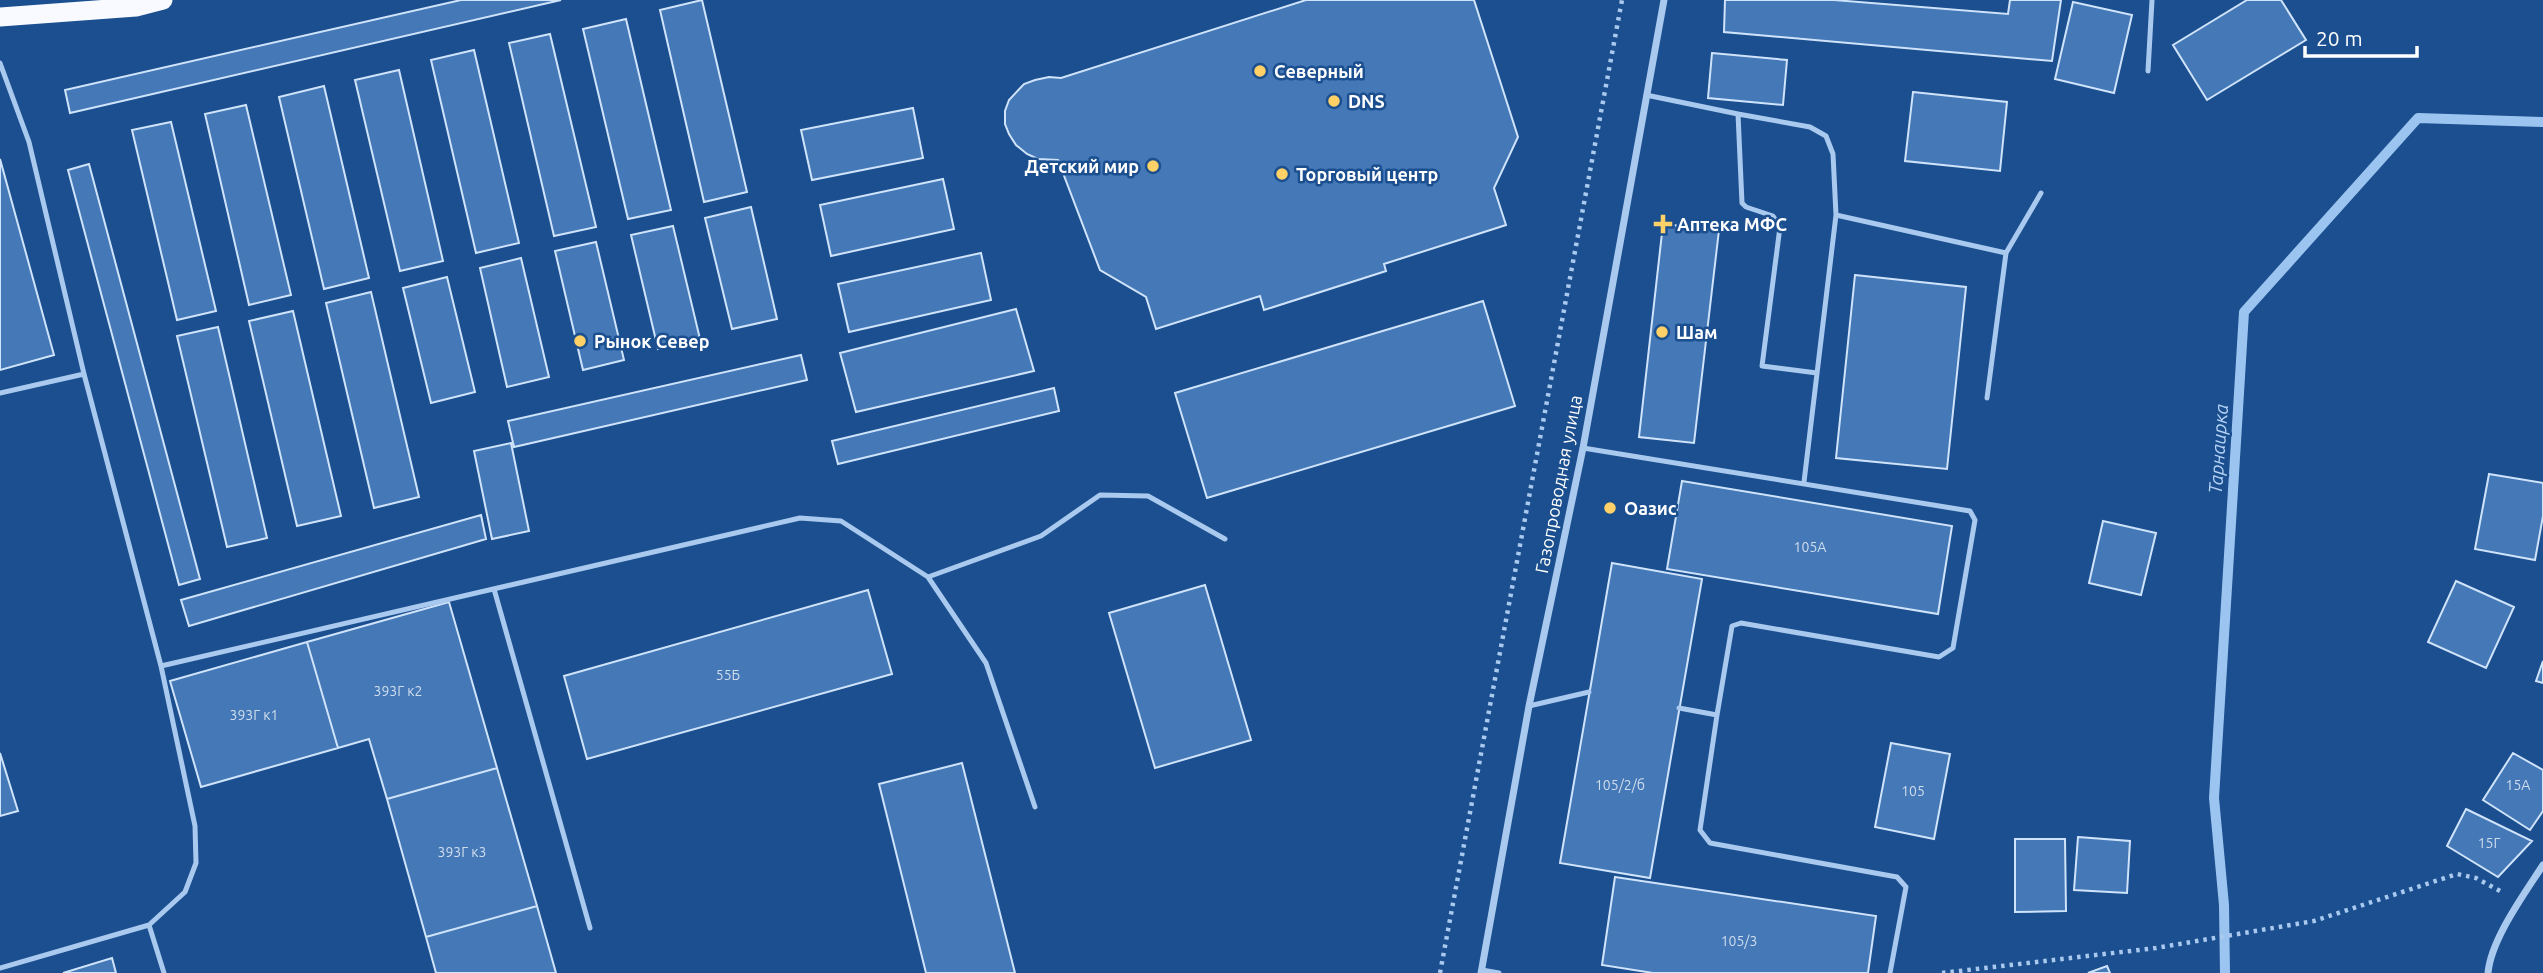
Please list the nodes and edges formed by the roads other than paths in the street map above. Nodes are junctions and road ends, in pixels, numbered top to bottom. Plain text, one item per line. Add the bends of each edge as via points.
1 (163, 0) edge
2 (1664, 0) edge
3 (2152, 0) edge
4 (0, 17) edge
5 (0, 63) edge
6 (2148, 71) dead end
7 (1646, 95) junction
8 (1738, 114) junction
9 (2041, 193) dead end
10 (1836, 215) junction
11 (2006, 253) junction
12 (1817, 373) junction
13 (84, 374) junction
14 (0, 393) edge
15 (1987, 398) dead end
16 (1583, 448) junction
17 (1804, 482) junction
18 (1225, 539) dead end
19 (928, 577) junction
20 (494, 589) junction
21 (161, 666) junction
22 (1589, 692) dead end
23 (1529, 706) junction
24 (1679, 708) dead end
25 (1717, 715) junction
26 (1035, 807) dead end
27 (2543, 865) edge
28 (149, 925) junction
29 (590, 928) dead end
30 (0, 968) edge
31 (1482, 972) edge
32 (164, 973) edge
33 (1499, 973) edge
34 (1890, 973) edge
35 (2488, 973) edge

1 - 4 highway via 135,7
2 - 7 street, Газопроводная улица
3 - 6 lane
5 - 13 lane via 29,142
7 - 8 lane
7 - 16 street, Газопроводная улица
8 - 10 lane via 1810,127 1826,136 1833,154
8 - 12 lane via 1742,203 1773,216 1780,227 1762,366
9 - 11 lane
10 - 11 lane
10 - 12 lane
11 - 15 lane
12 - 17 lane
13 - 14 lane
13 - 21 lane
16 - 17 lane
16 - 23 street, Газопроводная улица
17 - 25 lane via 1970,511 1975,520 1953,648 1939,657 1741,623 1732,626
18 - 19 lane via 1148,496 1100,495 1041,536
19 - 20 lane via 841,521 800,518
19 - 26 lane via 986,663
20 - 21 lane
20 - 29 lane
21 - 28 lane via 195,826 196,863 185,892
22 - 23 lane
23 - 31 street, Газопроводная улица
24 - 25 lane
25 - 34 lane via 1700,830 1710,843 1897,877 1906,887
27 - 35 street via 2509,918
28 - 30 lane
28 - 32 lane
31 - 33 lane

